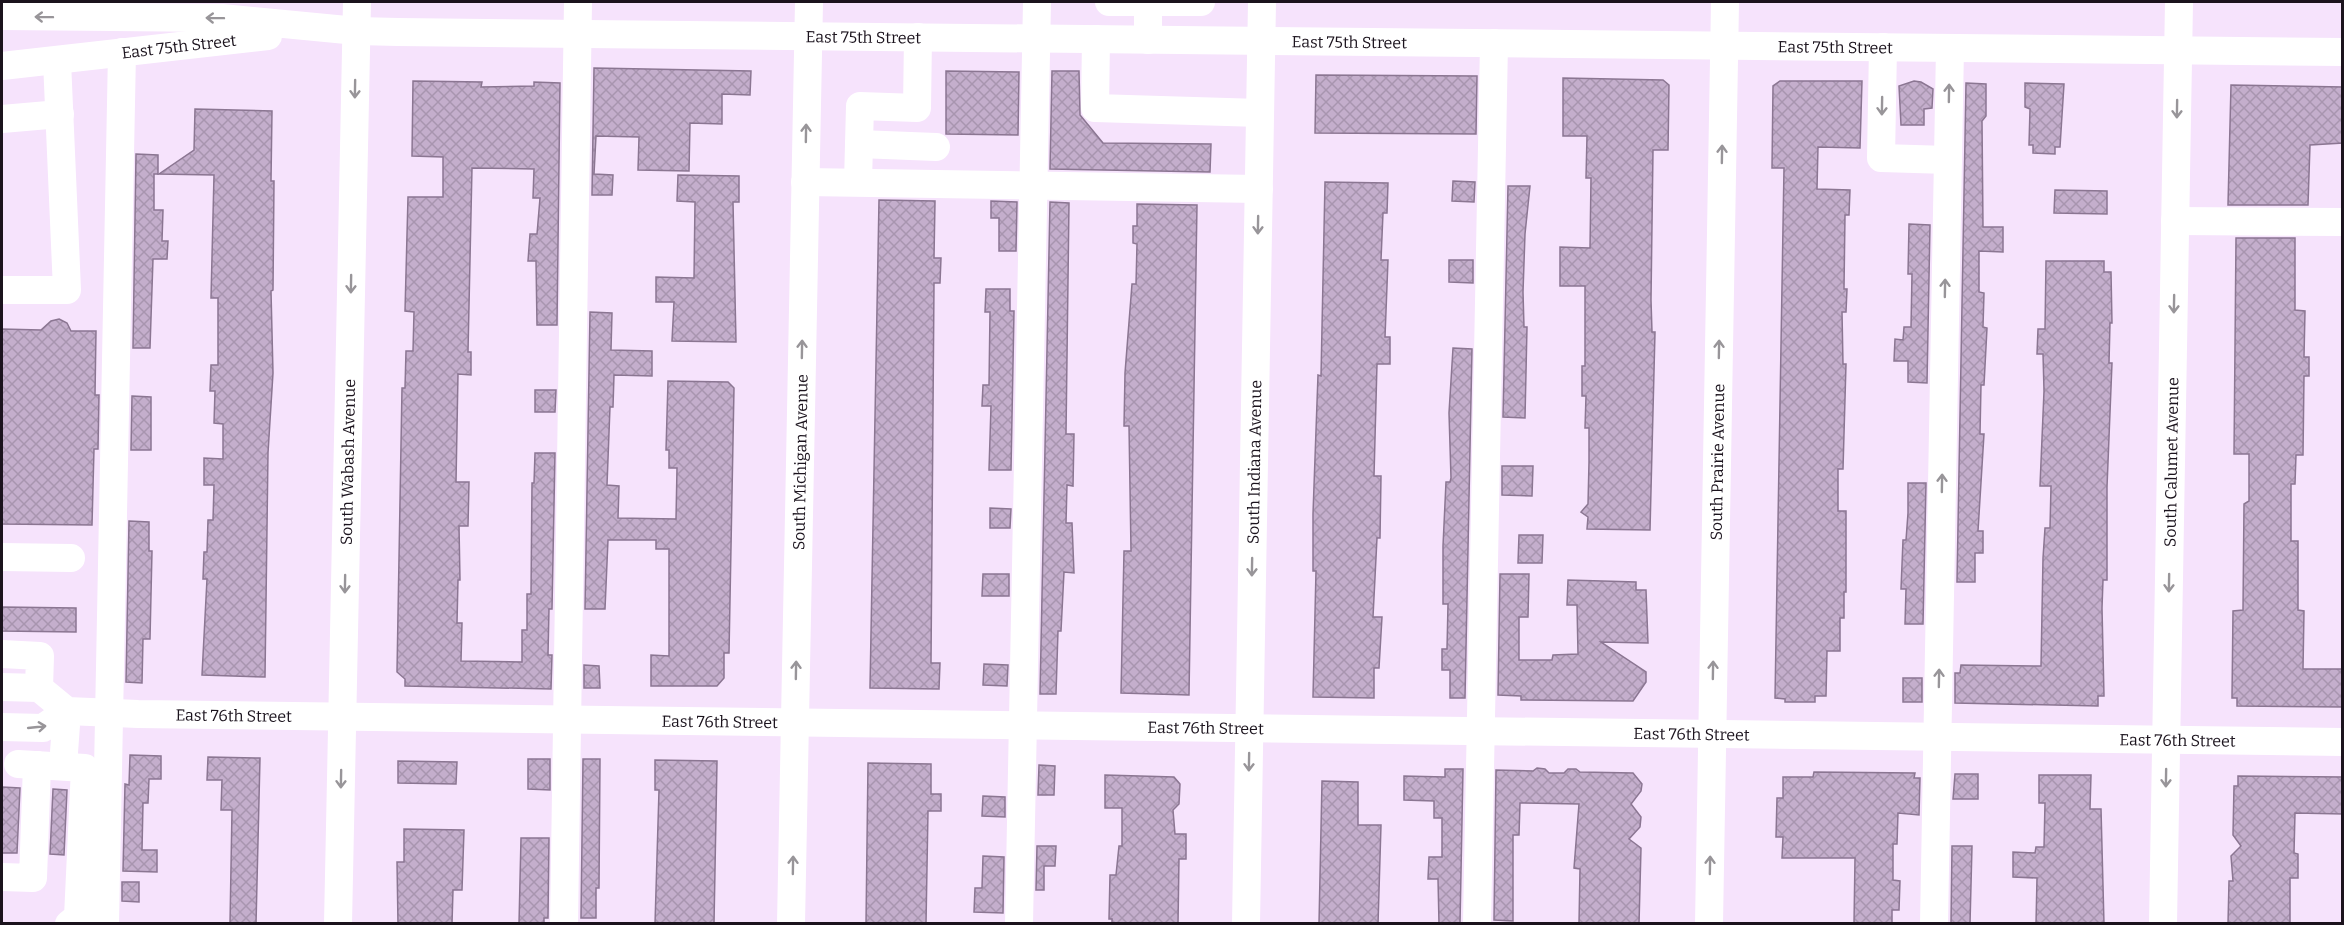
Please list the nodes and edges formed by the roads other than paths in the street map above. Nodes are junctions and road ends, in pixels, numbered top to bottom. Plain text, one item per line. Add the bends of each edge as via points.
1 (357, 2) edge
2 (578, 2) edge
3 (809, 2) edge
4 (1037, 2) edge
5 (1109, 2) edge
6 (1148, 2) edge
7 (1201, 2) edge
8 (1262, 2) edge
9 (1725, 2) edge
10 (2179, 2) edge
11 (84, 9) edge
12 (123, 9) edge
13 (2, 16) edge
14 (357, 31) junction
15 (577, 33) junction
16 (808, 36) junction
17 (918, 37) junction
18 (1037, 38) junction
19 (1096, 39) junction
20 (1148, 40) junction
21 (1261, 41) junction
22 (1494, 43) junction
23 (1724, 46) junction
24 (1883, 47) junction
25 (1950, 48) junction
26 (2178, 51) junction
27 (122, 52) junction
28 (2343, 52) edge
29 (57, 61) junction
30 (2, 66) edge
31 (1260, 112) junction
32 (60, 114) junction
33 (2, 119) edge
34 (859, 144) junction
35 (936, 147) dead end
36 (1948, 160) junction
37 (805, 182) junction
38 (858, 182) junction
39 (1034, 185) junction
40 (1258, 189) junction
41 (2175, 221) junction
42 (2343, 222) edge
43 (2, 290) edge
44 (2, 557) edge
45 (71, 558) dead end
46 (2, 654) edge
47 (2, 687) edge
48 (39, 688) junction
49 (67, 711) junction
50 (109, 713) junction
51 (342, 717) junction
52 (567, 720) junction
53 (795, 723) junction
54 (1023, 725) junction
55 (2, 727) edge
56 (1249, 728) junction
57 (1480, 730) junction
58 (1712, 733) junction
59 (1938, 736) junction
60 (2166, 740) junction
61 (2343, 742) edge
62 (39, 765) junction
63 (2, 877) edge
64 (69, 924) edge
65 (105, 924) edge
66 (338, 924) edge
67 (564, 924) edge
68 (791, 924) edge
69 (1019, 924) edge
70 (1246, 924) edge
71 (1477, 924) edge
72 (1708, 924) edge
73 (1934, 924) edge
74 (2163, 924) edge

1 - 14 street, South Wabash Avenue
2 - 15 street
3 - 16 street, South Michigan Avenue
4 - 18 street
5 - 6 street
6 - 7 street
6 - 20 street
8 - 21 street, South Indiana Avenue
9 - 23 street, South Prairie Avenue
10 - 26 street, South Calumet Avenue
11 - 12 street, East 75th Street
11 -> 13 street, East 75th Street
14 -> 12 street, East 75th Street
14 - 15 street, East 75th Street
14 - 27 street, East 75th Street via 226,39
14 -> 51 street, South Wabash Avenue
15 - 16 street, East 75th Street
15 - 52 street
16 - 17 street, East 75th Street
37 -> 16 street, South Michigan Avenue
17 - 18 street, East 75th Street
17 - 34 street via 917,108 860,106
18 - 19 street, East 75th Street
18 - 39 street
19 - 20 street, East 75th Street
19 - 31 street via 1095,108
20 - 21 street, East 75th Street
21 - 22 street, East 75th Street
21 - 31 street, South Indiana Avenue
22 - 23 street, East 75th Street
22 - 57 street
23 - 24 street, East 75th Street
58 -> 23 street, South Prairie Avenue
24 - 25 street, East 75th Street
24 -> 36 street via 1881,158
25 - 26 street, East 75th Street
36 -> 25 street
26 - 28 street, East 75th Street
26 -> 41 street, South Calumet Avenue
27 - 29 street, East 75th Street
27 - 50 street
29 - 30 street, East 75th Street
29 - 32 street
31 - 40 street, South Indiana Avenue
32 - 33 street
32 - 43 street via 67,290
34 - 35 street
34 - 38 street
59 -> 36 street
37 - 38 street
53 -> 37 street, South Michigan Avenue
38 - 39 street
39 - 40 street
39 - 54 street
40 -> 56 street, South Indiana Avenue
41 - 42 street
41 -> 60 street, South Calumet Avenue
44 - 45 street
46 - 48 street via 40,656
47 - 48 street
48 - 49 street
49 - 50 street, East 76th Street
55 -> 49 street via 44,728
49 - 62 street
50 - 51 street, East 76th Street
50 - 65 street
51 - 52 street, East 76th Street
51 -> 66 street, South Wabash Avenue
52 - 53 street, East 76th Street
52 - 67 street
53 - 54 street, East 76th Street
68 -> 53 street, South Michigan Avenue
54 - 56 street, East 76th Street
54 - 69 street
56 - 57 street, East 76th Street
56 -> 70 street, South Indiana Avenue
57 - 58 street, East 76th Street
57 - 71 street
58 - 59 street, East 76th Street
72 -> 58 street, South Prairie Avenue
59 - 60 street, East 76th Street
59 - 73 street
60 - 61 street, East 76th Street
60 -> 74 street, South Calumet Avenue
62 - 63 street via 33,878
62 - 64 street via 85,768 78,917

